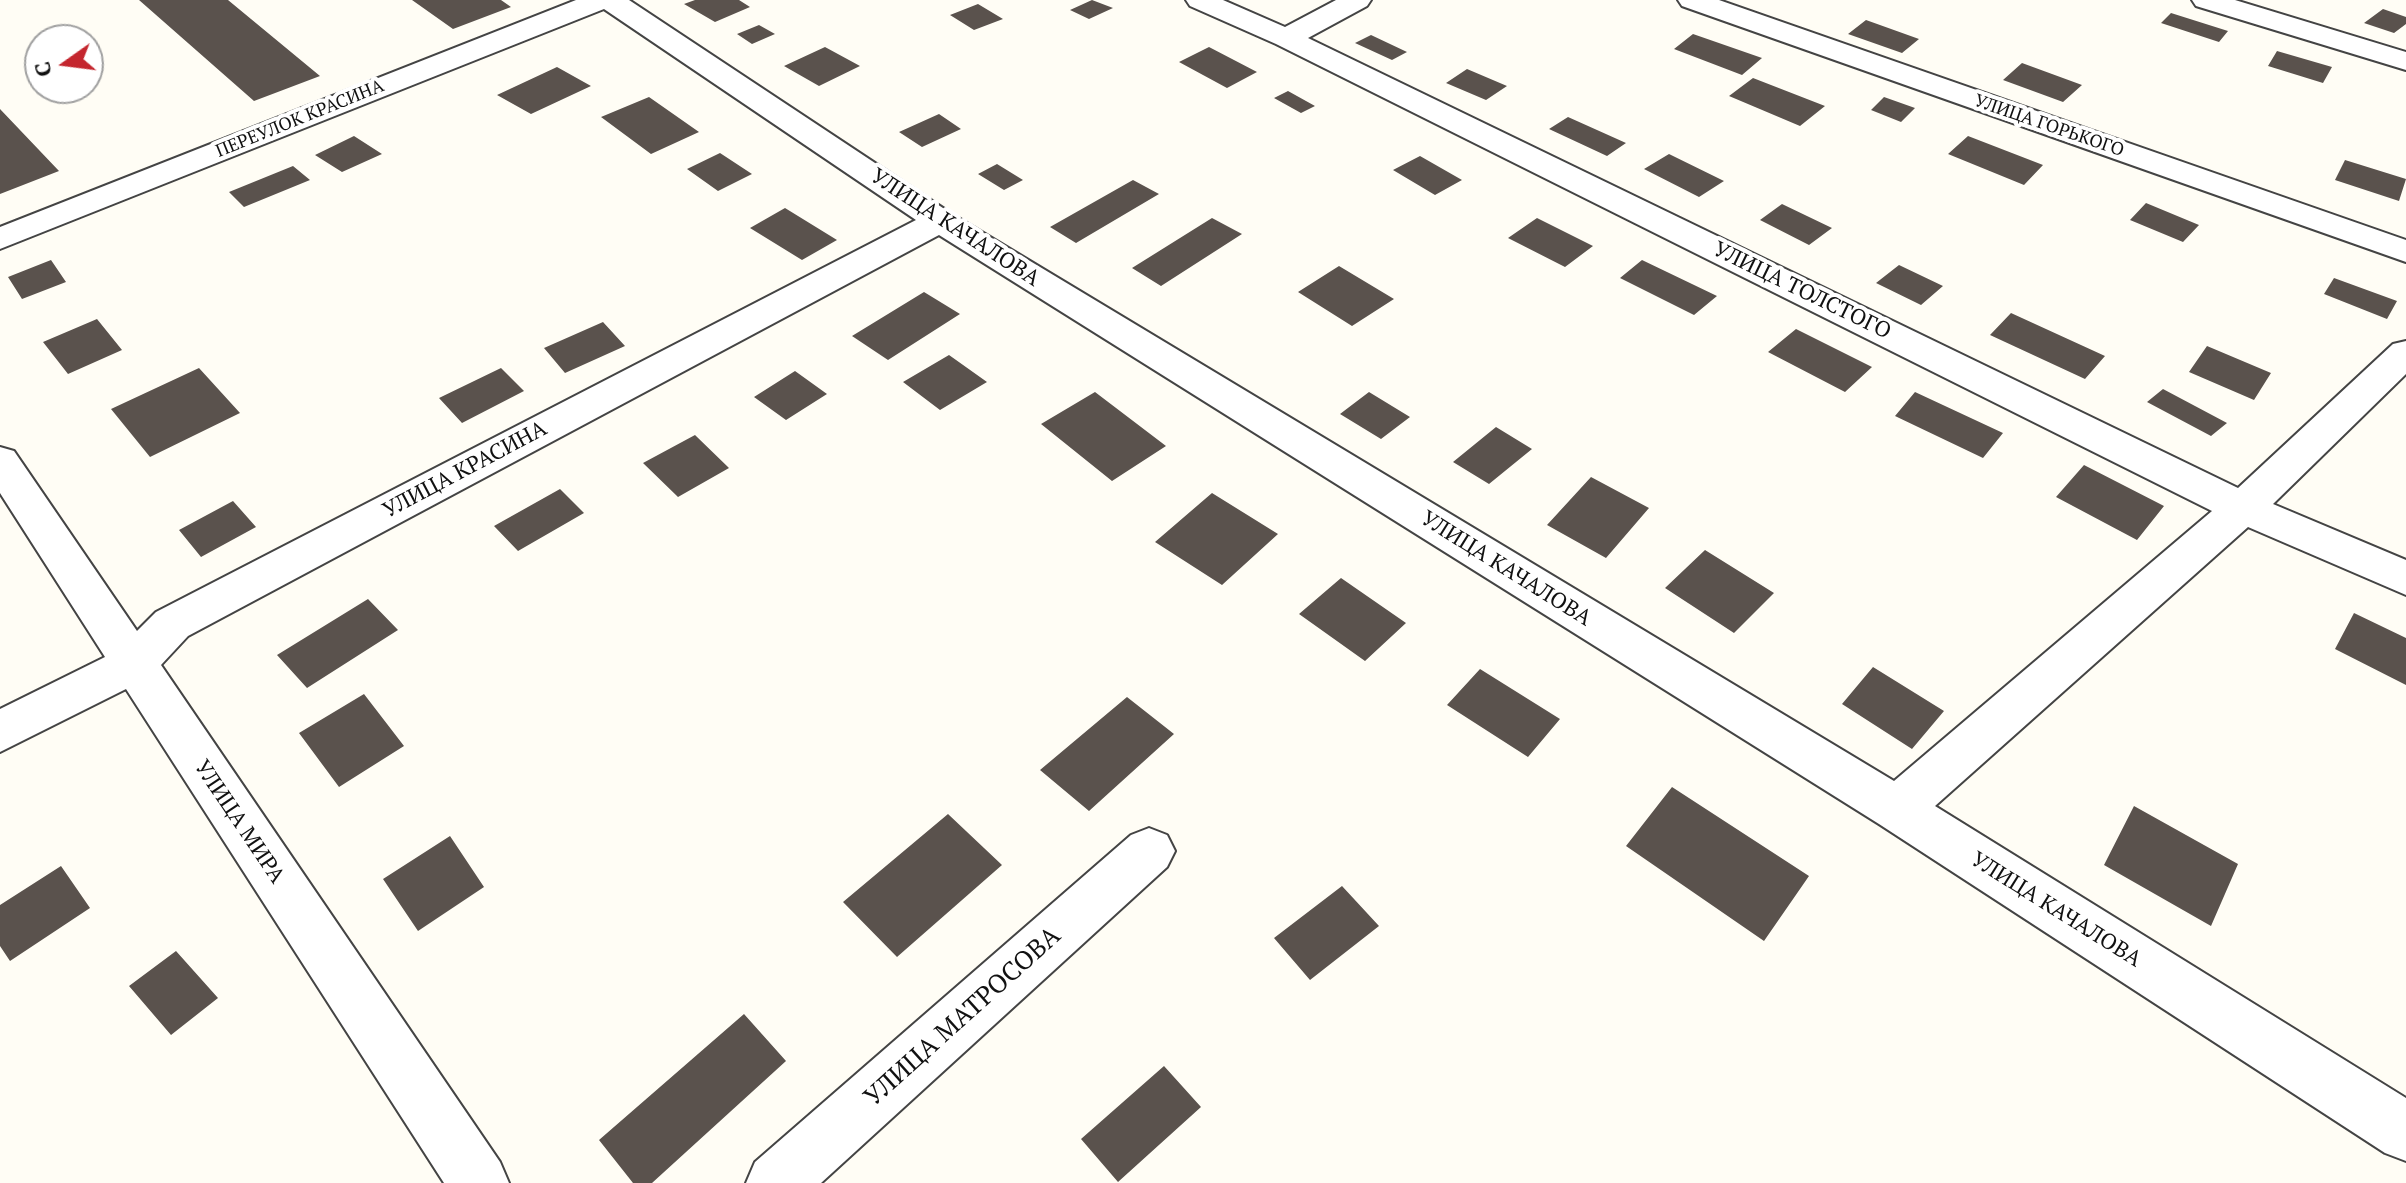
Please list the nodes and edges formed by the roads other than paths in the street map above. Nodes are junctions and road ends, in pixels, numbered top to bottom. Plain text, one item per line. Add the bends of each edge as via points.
1 (601, 0) edge
2 (610, 0) edge
3 (1200, 0) edge
4 (1357, 0) edge
5 (1692, 0) edge
6 (2206, 0) edge
7 (1286, 38) junction
8 (2406, 61) edge
9 (940, 221) junction
10 (0, 239) edge
11 (2406, 252) edge
12 (2406, 353) edge
13 (0, 461) edge
14 (2243, 508) junction
15 (2406, 578) edge
16 (133, 664) junction
17 (0, 732) edge
18 (1897, 809) junction
19 (1149, 851) dead end
20 (2406, 1132) edge
21 (479, 1183) edge
22 (776, 1183) edge

1 - 10 street, ПЕРЕУЛОК КРАСИНА
2 - 9 street, УЛИЦА КАЧАЛОВА
3 - 7 street, УЛИЦА ТОЛСТОГО
4 - 7 street
5 - 11 street, УЛИЦА ГОРЬКОГО
6 - 8 street
7 - 14 street, УЛИЦА ТОЛСТОГО
9 - 16 street, УЛИЦА КРАСИНА via 172,624
9 - 18 street, УЛИЦА КАЧАЛОВА
12 - 14 street
13 - 16 street, УЛИЦА МИРА
14 - 15 street, УЛИЦА ТОЛСТОГО
14 - 18 street
16 - 17 street, УЛИЦА КРАСИНА
16 - 21 street, УЛИЦА МИРА
18 - 20 street, УЛИЦА КАЧАЛОВА
19 - 22 street, УЛИЦА МАТРОСОВА

